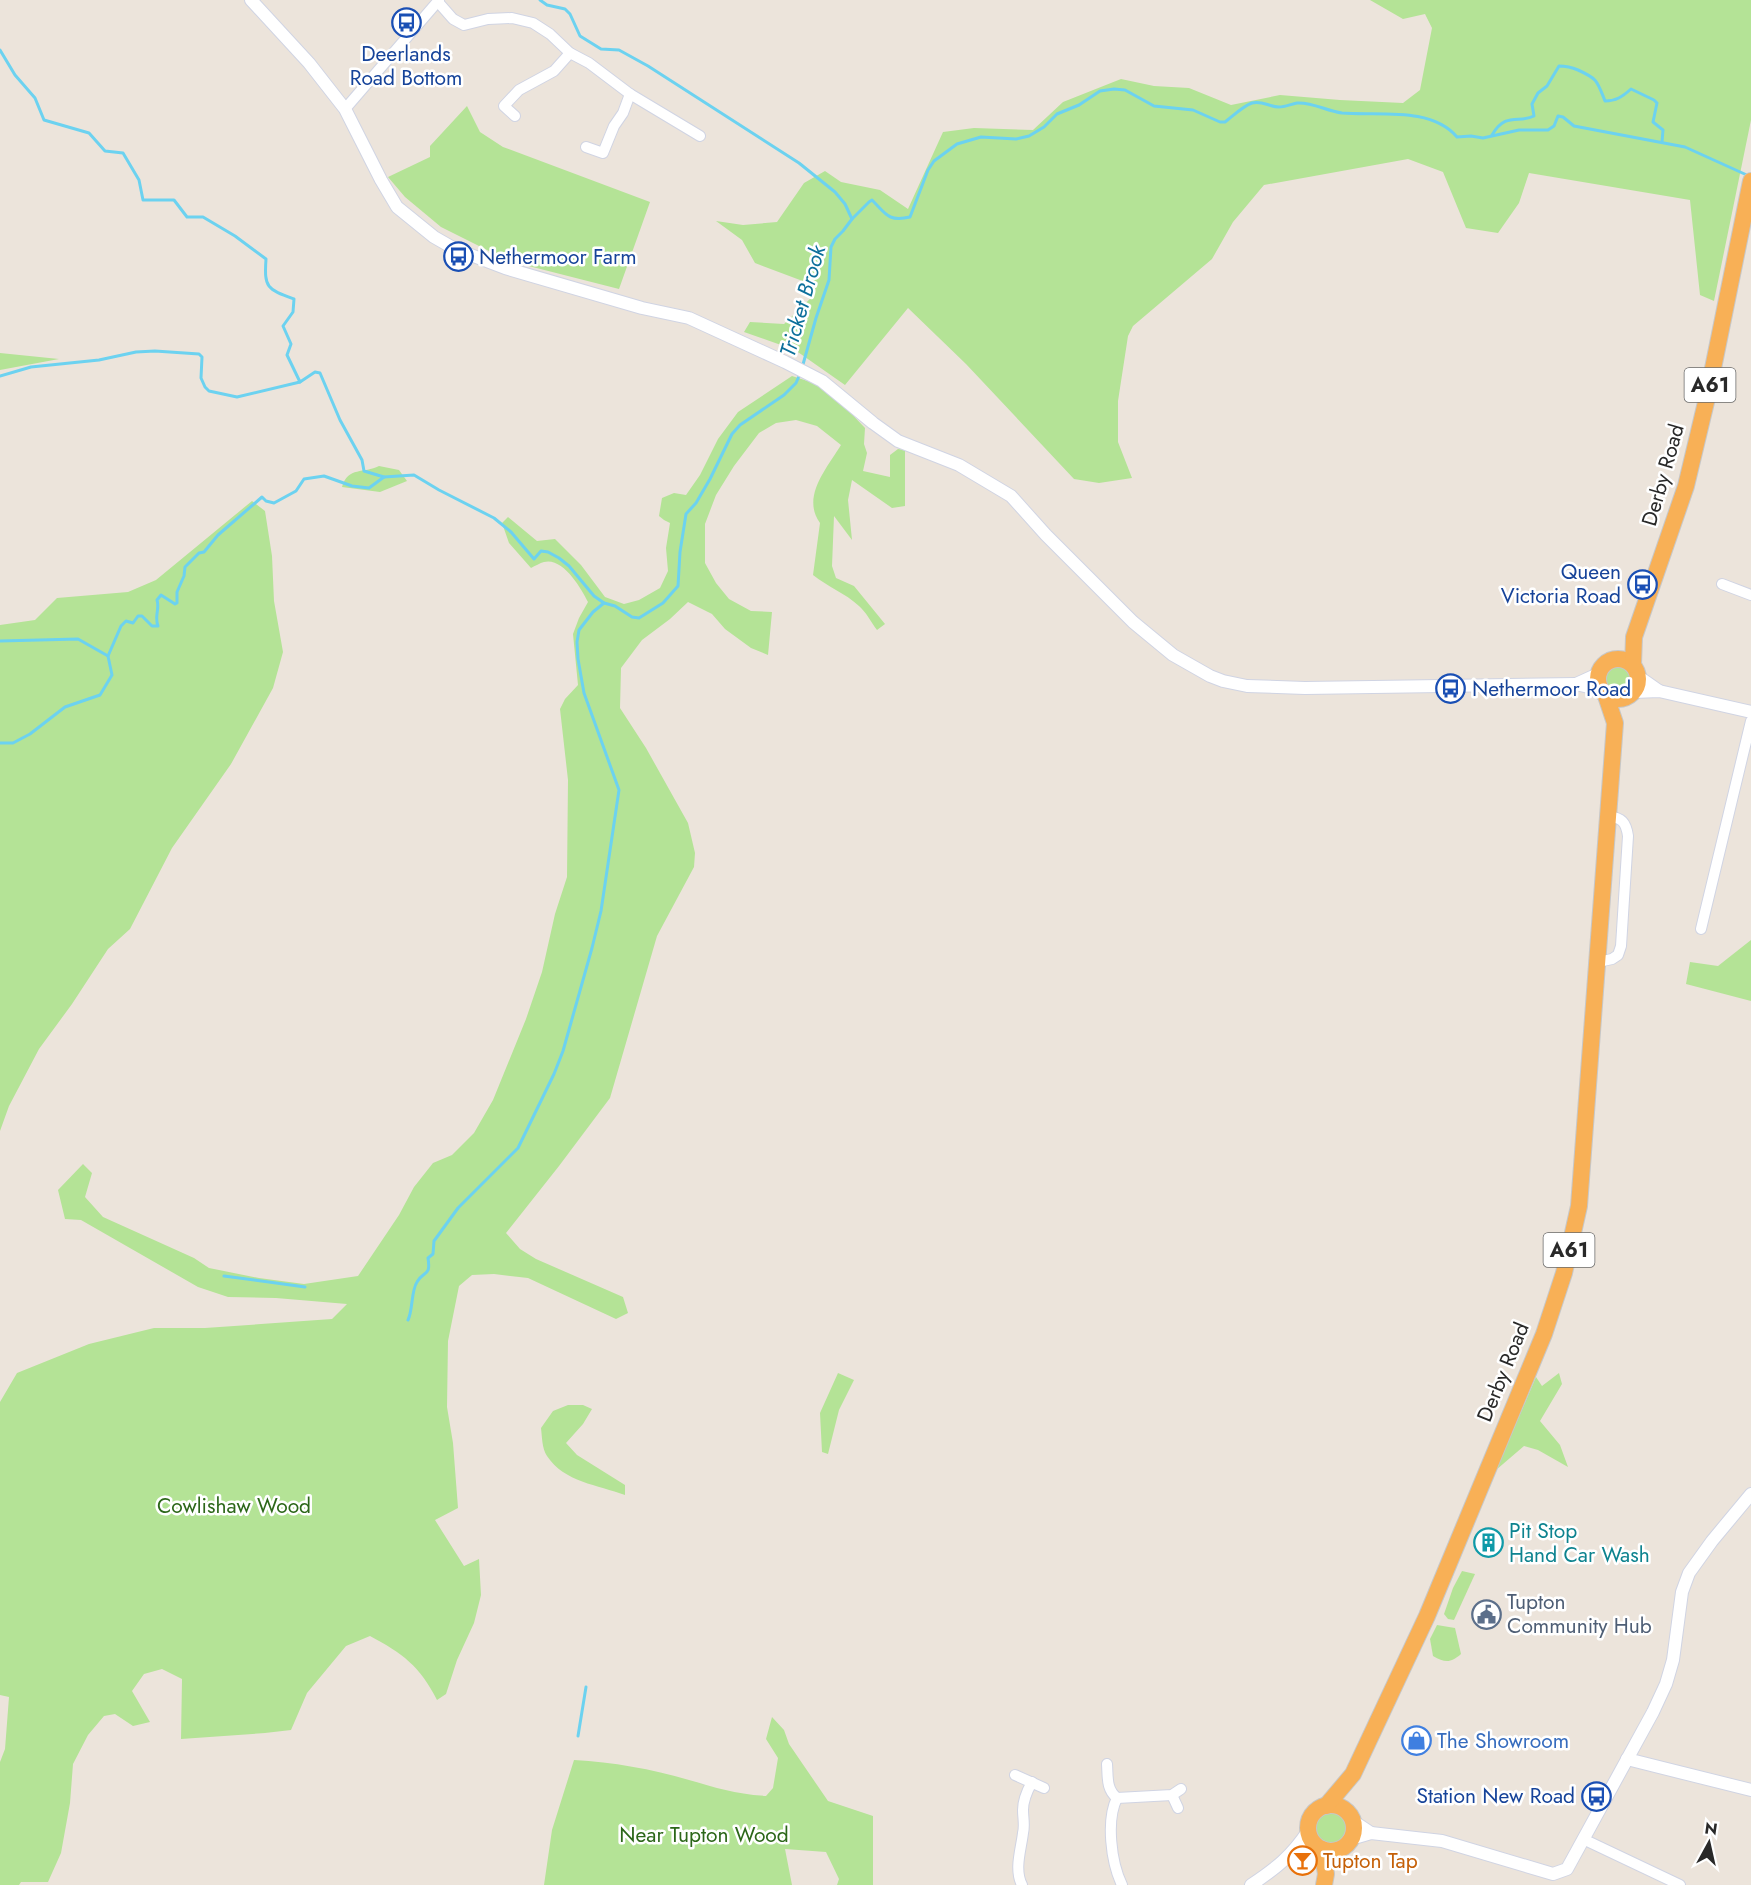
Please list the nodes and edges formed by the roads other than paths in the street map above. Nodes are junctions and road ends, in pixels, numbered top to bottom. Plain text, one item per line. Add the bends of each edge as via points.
1 (250, 0) edge
2 (438, 1) edge
3 (570, 53) junction
4 (630, 94) junction
5 (345, 109) junction
6 (515, 116) dead end
7 (700, 136) dead end
8 (586, 147) dead end
9 (1750, 186) edge
10 (1722, 584) dead end
11 (1751, 595) edge
12 (1634, 637) junction
13 (1615, 659) junction
14 (1633, 683) junction
15 (1602, 687) junction
16 (1751, 712) edge
17 (1751, 721) edge
18 (1615, 723) junction
19 (1701, 929) dead end
20 (1751, 1494) edge
21 (1627, 1758) junction
22 (1107, 1764) dead end
23 (1353, 1774) junction
24 (1015, 1775) dead end
25 (1032, 1782) junction
26 (1044, 1788) dead end
27 (1751, 1790) edge
28 (1117, 1798) junction
29 (1326, 1806) junction
30 (1178, 1808) dead end
31 (1351, 1817) junction
32 (1371, 1833) junction
33 (1583, 1839) junction
34 (1315, 1842) junction
35 (1348, 1843) junction
36 (1325, 1879) edge
37 (1119, 1884) edge
38 (1022, 1885) edge
39 (1251, 1885) edge
40 (1680, 1885) edge

1 - 5 street via 309,63
2 - 3 street via 453,19 464,25 512,18 533,23
2 - 5 street
3 - 4 street
3 - 6 street via 554,71 519,90 504,106
4 - 7 street
4 - 8 street via 603,153
5 - 15 street via 397,207 434,237 455,249 516,271 689,318 822,381 898,441 959,465 1011,496 1133,622 1173,655 1210,676 1246,686 1305,688 1576,684
9 - 12 highway, Derby Road / A61 via 1686,486
10 - 11 street
12 - 13 highway, Derby Road / A61
12 - 14 highway, Derby Road / A61
13 - 14 highway via 1621,659
13 - 15 highway via 1602,667
14 - 15 highway via 1617,699
14 - 16 street
14 - 18 highway, A61
15 - 18 highway, A61
17 - 19 street
18 - 23 highway, Derby Road / A61 via 1579,1206 1564,1273 1544,1334 1452,1558
20 - 21 street via 1689,1574 1666,1684
21 - 27 street
21 - 33 street
22 - 28 street via 1108,1786
23 - 29 highway, Derby Road / A61
23 - 31 highway, Derby Road / A61
24 - 25 street
25 - 26 street
25 - 38 street via 1023,1808 1024,1832 1018,1865
28 - 30 street via 1177,1792
28 - 37 street via 1111,1814
29 - 31 highway via 1339,1807
29 - 34 highway via 1311,1817
31 - 32 street
31 - 35 highway via 1354,1827
32 - 33 street via 1451,1844 1553,1874 1567,1869
32 - 35 street
33 - 40 street
34 - 35 highway via 1333,1851
34 - 36 highway
34 - 39 street via 1296,1850
35 - 36 highway

